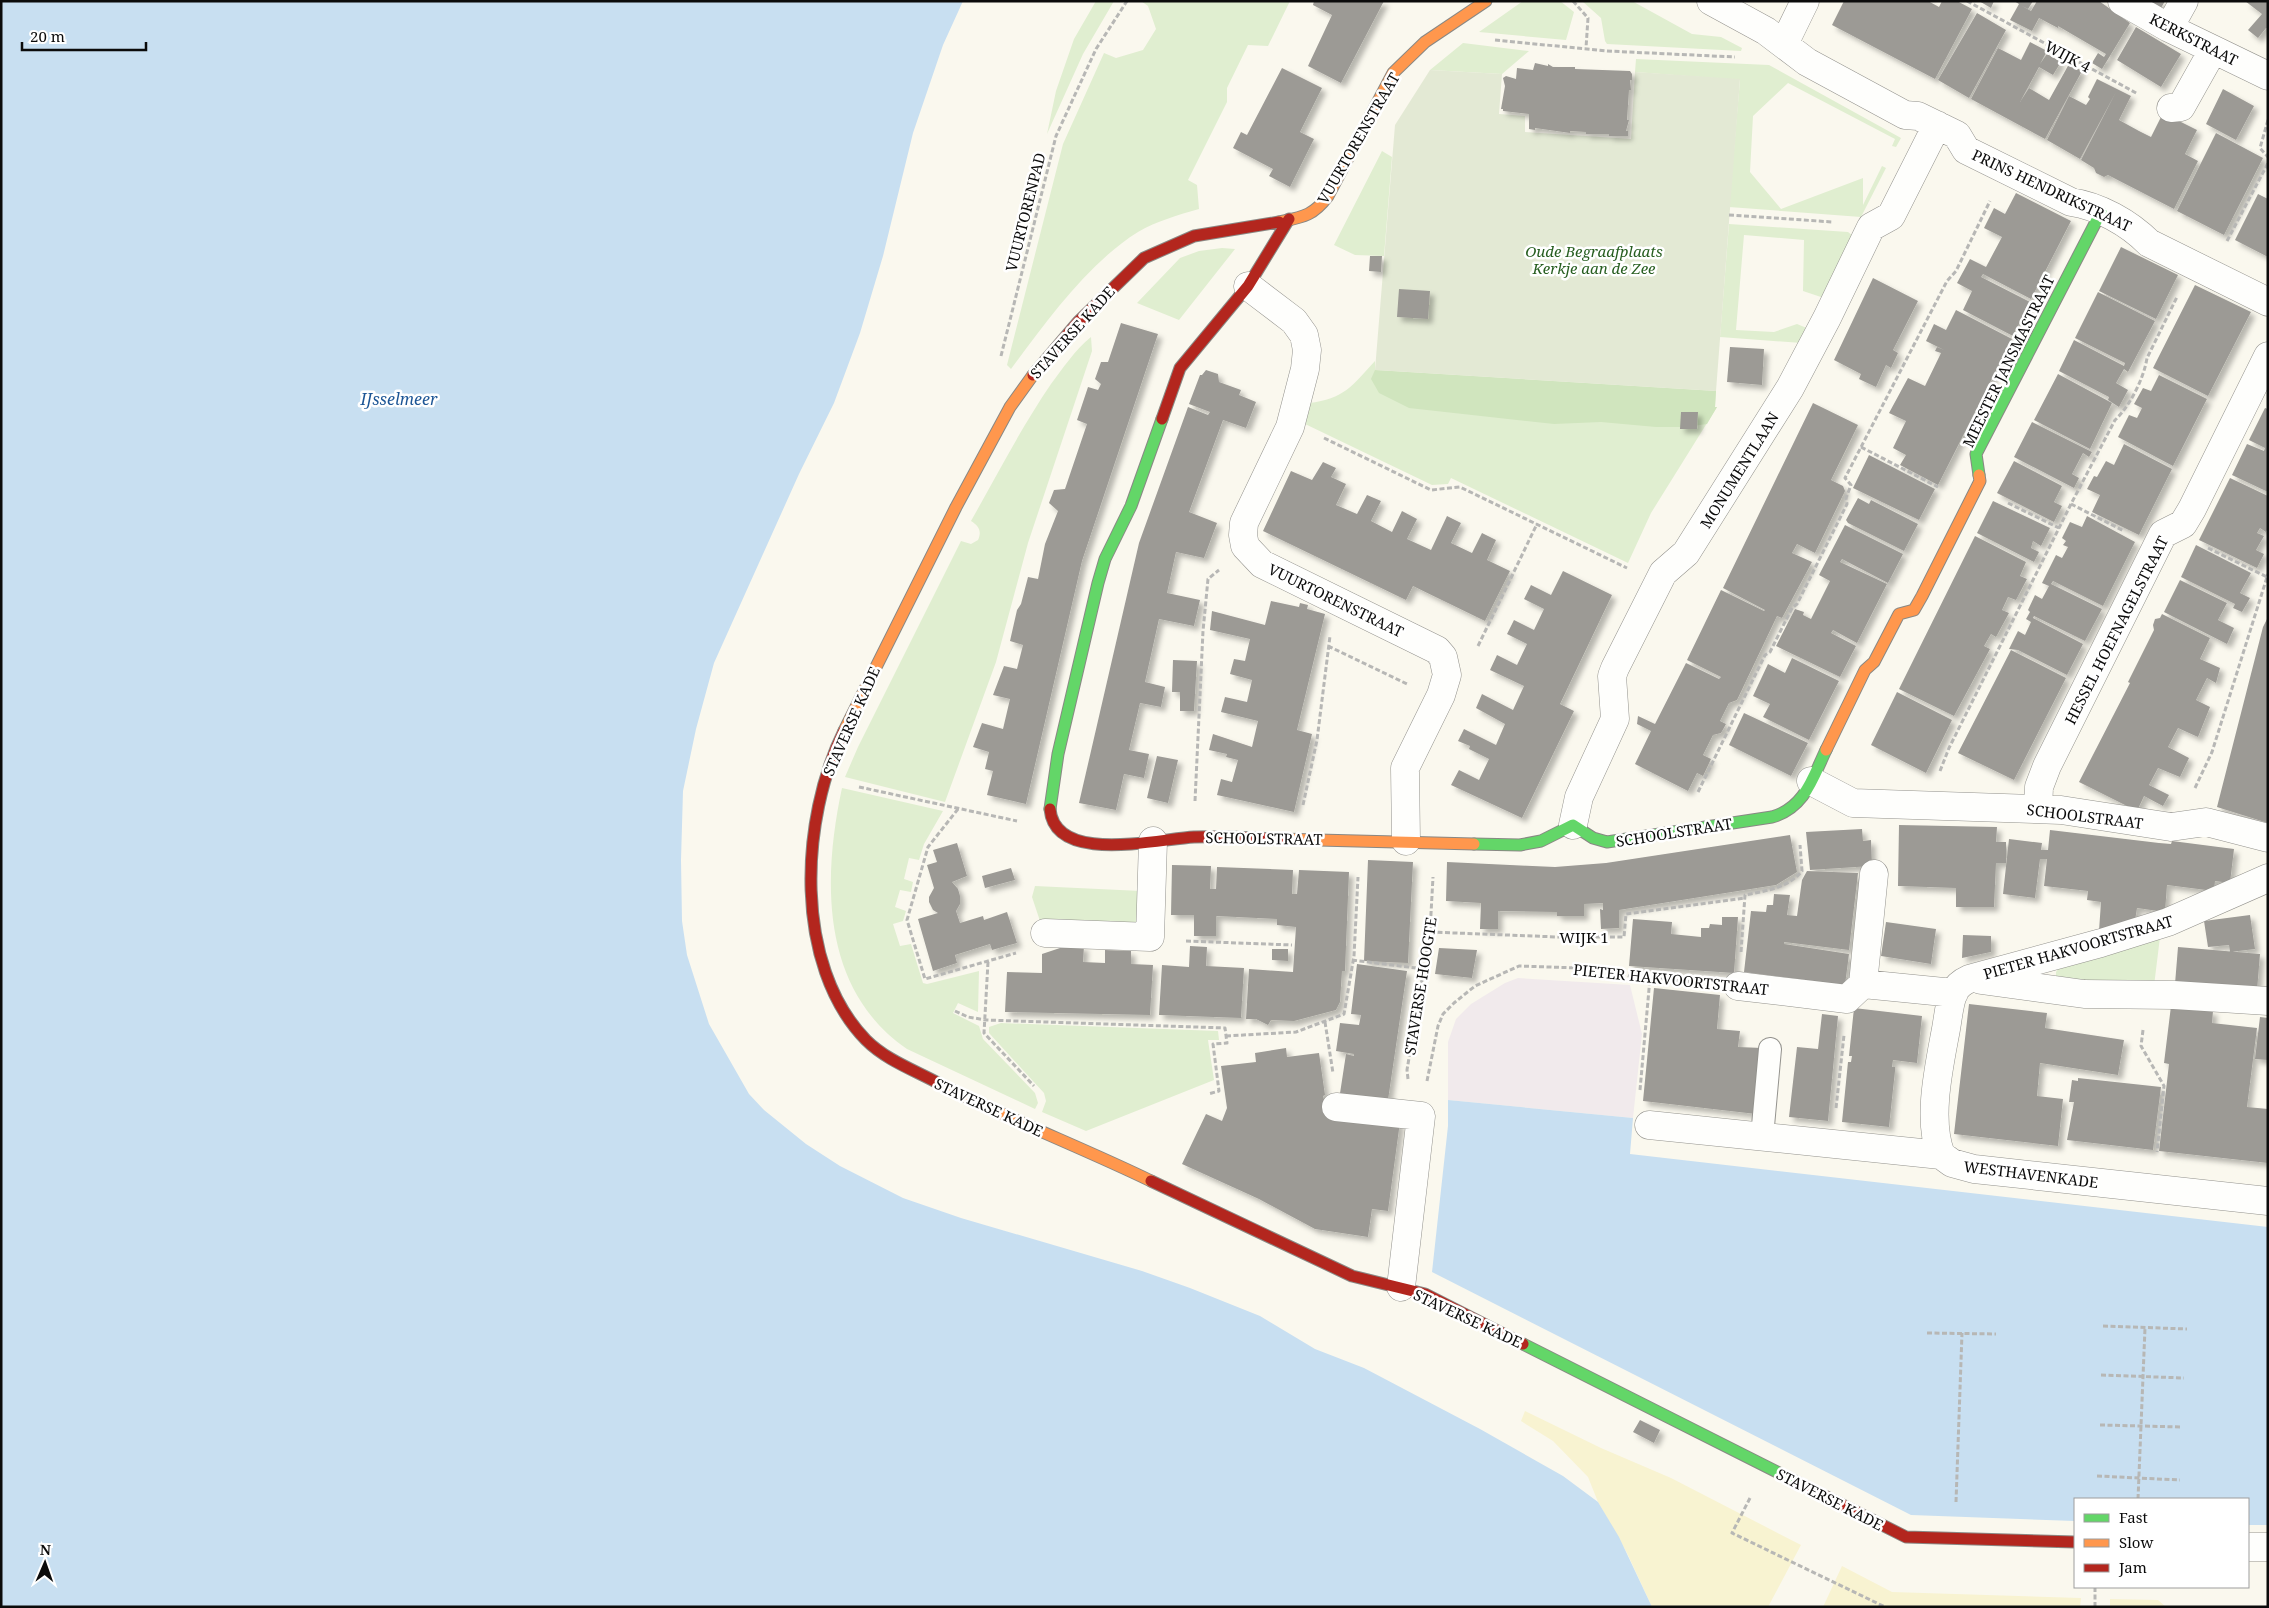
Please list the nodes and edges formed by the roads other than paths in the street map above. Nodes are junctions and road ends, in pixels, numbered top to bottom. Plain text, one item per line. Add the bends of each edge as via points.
1 (1486, 1) edge
2 (1710, 1) edge
3 (1805, 1) edge
4 (2122, 1) edge
5 (2184, 1) edge
6 (1461, 8) edge
7 (2169, 28) junction
8 (1784, 44) junction
9 (2213, 50) junction
10 (2268, 76) edge
11 (2171, 108) road end
12 (1937, 125) junction
13 (2101, 212) junction
14 (1289, 219) junction
15 (1248, 286) junction
16 (2268, 302) edge
17 (2268, 356) edge
18 (1811, 781) junction
19 (2038, 809) junction
20 (1573, 825) junction
21 (2268, 838) edge
22 (1153, 841) junction
23 (1406, 841) junction
24 (1874, 874) dead end
25 (2268, 878) edge
26 (1045, 933) dead end
27 (1738, 986) road end
28 (1961, 986) junction
29 (1855, 992) junction
30 (2268, 1001) edge
31 (1770, 1049) dead end
32 (1336, 1107) dead end
33 (1650, 1125) road end
34 (1762, 1137) junction
35 (1941, 1155) junction
36 (2268, 1201) edge
37 (1401, 1287) junction
38 (2074, 1542) edge
39 (2249, 1547) edge
40 (2268, 1547) edge

1 - 6 street, VUURTORENSTRAAT
2 - 8 street, PRINS HENDRIKSTRAAT
3 - 8 street
4 - 7 street, KERKSTRAAT
5 - 7 street
6 - 14 street, VUURTORENSTRAAT via 1393,73 1324,202 1310,214
7 - 9 street, KERKSTRAAT
8 - 12 street, PRINS HENDRIKSTRAAT via 1807,62 1905,115 1918,116
9 - 10 street, KERKSTRAAT
9 - 11 street via 2181,107
12 - 13 street, PRINS HENDRIKSTRAAT via 1957,135 1966,150 2071,202 2086,204
12 - 20 street, MONUMENTLAAN via 1891,216 1867,237 1790,388 1686,553 1663,573 1612,676 1615,719 1579,798
13 - 16 street, PRINS HENDRIKSTRAAT via 2135,229 2149,243
13 - 18 street, MEESTER JANSMASTRAAT via 1976,454 1980,482 1977,488 1914,610 1899,614 1874,662 1865,670
14 - 15 street
14 - 37 street, STAVERSE KADE via 1194,236 1144,258 1062,339 1021,391 986,451 839,740 824,779 813,831 811,890 814,927 819,954 834,996 864,1039 880,1053 973,1101 1352,1276
15 - 22 street, SCHOOLSTRAAT via 1180,368 1131,506 1105,559 1051,793 1053,822 1065,836 1109,846
15 - 23 street, VUURTORENSTRAAT via 1289,315 1300,328 1306,342 1307,360 1290,427 1245,517 1245,546 1262,564 1437,650 1447,666 1446,682 1405,768
17 - 19 street, HESSEL HOEFNAGELSTRAAT via 2192,509 2183,524 2164,538 2046,766 2039,787
18 - 19 street, SCHOOLSTRAAT via 1853,803
18 - 20 street, SCHOOLSTRAAT via 1800,801 1788,813 1607,842
19 - 21 street, SCHOOLSTRAAT via 2171,827 2206,822
20 - 23 street, SCHOOLSTRAAT via 1531,844
22 - 23 street, SCHOOLSTRAAT via 1194,837
22 - 26 street via 1150,937
24 - 29 street
25 - 28 street, PIETER HAKVOORTSTRAAT via 2168,922
27 - 29 street, PIETER HAKVOORTSTRAAT
28 - 29 street, PIETER HAKVOORTSTRAAT
28 - 30 street, PIETER HAKVOORTSTRAAT
28 - 35 street via 1941,1058 1935,1112
31 - 34 lane
32 - 37 street via 1421,1116
33 - 34 street, WESTHAVENKADE
34 - 35 street, WESTHAVENKADE
35 - 36 street, WESTHAVENKADE via 1952,1163 1974,1169
37 - 38 street, STAVERSE KADE via 1425,1294 1906,1538
39 - 40 street

